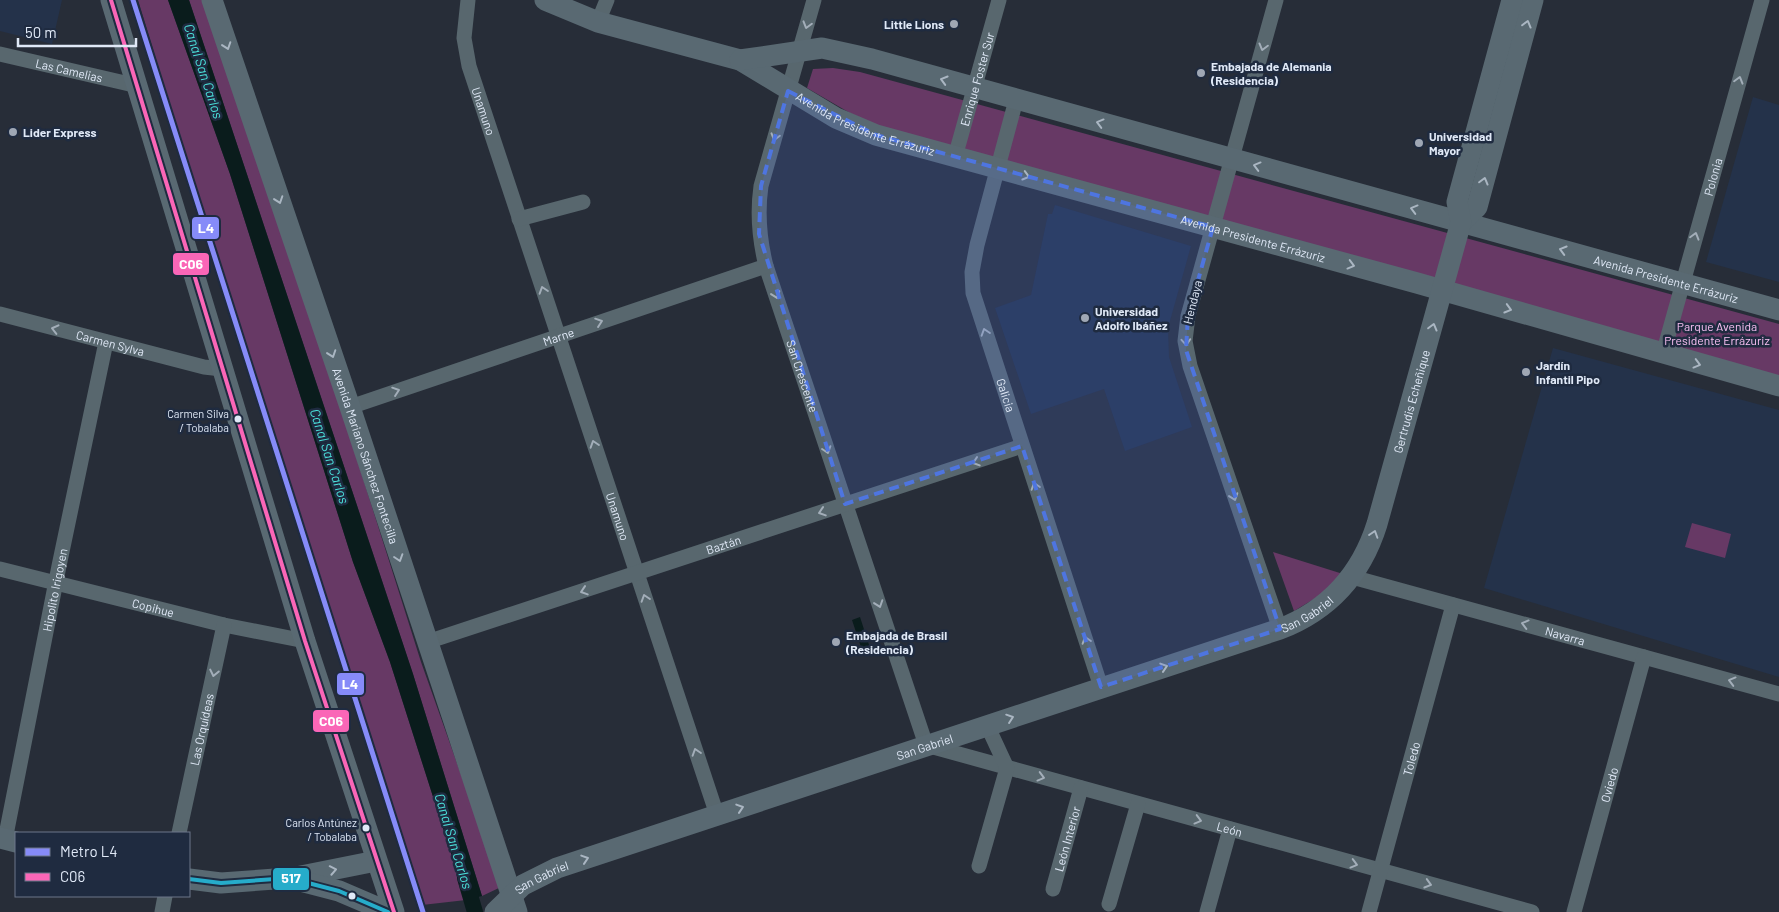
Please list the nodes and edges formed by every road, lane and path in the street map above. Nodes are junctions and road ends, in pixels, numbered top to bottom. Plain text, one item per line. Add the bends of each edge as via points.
1 (111, 0) edge
2 (212, 0) edge
3 (468, 0) edge
4 (545, 0) edge
5 (607, 0) edge
6 (814, 0) edge
7 (999, 0) edge
8 (1276, 0) edge
9 (1512, 0) edge
10 (1533, 0) edge
11 (1762, 0) edge
12 (598, 22) junction
13 (799, 51) junction
14 (0, 54) edge
15 (740, 60) junction
16 (138, 86) junction
17 (974, 89) junction
18 (788, 91) junction
19 (1016, 100) junction
20 (956, 156) junction
21 (1232, 159) junction
22 (997, 168) junction
23 (583, 202) dead end
24 (519, 218) junction
25 (1461, 222) junction
26 (1213, 227) junction
27 (766, 266) junction
28 (1682, 284) junction
29 (1443, 290) junction
30 (1779, 310) edge
31 (0, 314) edge
32 (558, 336) junction
33 (106, 342) junction
34 (1663, 354) junction
35 (222, 369) junction
36 (1779, 386) edge
37 (350, 407) junction
38 (1022, 446) junction
39 (846, 504) junction
40 (0, 569) edge
41 (637, 573) junction
42 (1352, 577) junction
43 (56, 583) junction
44 (1453, 605) junction
45 (224, 626) junction
46 (1280, 629) junction
47 (305, 641) junction
48 (427, 642) junction
49 (1644, 657) junction
50 (1101, 687) junction
51 (1779, 694) edge
52 (987, 725) junction
53 (926, 746) junction
54 (1007, 768) junction
55 (1081, 788) junction
56 (1138, 804) junction
57 (717, 815) junction
58 (1230, 829) junction
59 (179, 832) edge
60 (7, 840) edge
61 (376, 861) junction
62 (979, 866) dead end
63 (1381, 871) junction
64 (289, 878) junction
65 (190, 879) edge
66 (1053, 889) dead end
67 (165, 897) edge
68 (514, 904) edge
69 (1109, 904) dead end
70 (1482, 906) edge
71 (162, 912) edge
72 (388, 912) edge
73 (394, 912) edge
74 (495, 912) edge
75 (1207, 912) edge
76 (1369, 912) edge
77 (1532, 912) edge
78 (1574, 912) edge

1 - 16 main road
2 -> 37 main road, Avenida Mariano Sánchez Fontecilla
3 - 24 street, Unamuno via 464,38 469,66
4 - 12 main road, Avenida Presidente Errázuriz
5 - 12 street
6 -> 13 street, San Crescente
7 - 17 street, Enrique Foster Sur
8 -> 21 street, Hendaya
9 - 25 main road, Gertrudis Echeñique via 1458,202
25 -> 10 main road, Gertrudis Echeñique via 1477,207
28 -> 11 street, Polonia
12 - 15 main road, Avenida Presidente Errázuriz
13 - 15 main road, Avenida Presidente Errázuriz
17 -> 13 main road, Avenida Presidente Errázuriz via 822,48
13 - 18 street, San Crescente
14 - 16 street, Las Camelias
15 - 18 main road, Avenida Presidente Errázuriz
16 - 35 main road
17 - 19 main road, Avenida Presidente Errázuriz
17 - 20 street, Enrique Foster Sur
18 - 20 main road, Avenida Presidente Errázuriz via 836,118 876,135
18 -> 27 street, San Crescente via 758,203 759,234
21 -> 19 main road, Avenida Presidente Errázuriz
19 - 22 street, Galicia
20 - 22 main road, Avenida Presidente Errázuriz
25 -> 21 main road, Avenida Presidente Errázuriz
21 - 26 street, Hendaya
22 -> 26 main road, Avenida Presidente Errázuriz
38 -> 22 street, Galicia via 973,293 974,260
23 - 24 street
32 -> 24 street, Unamuno
28 -> 25 main road, Avenida Presidente Errázuriz
25 - 29 main road, Gertrudis Echeñique
26 -> 29 main road, Avenida Presidente Errázuriz
26 -> 46 street, Hendaya via 1188,316 1186,350
32 -> 27 street, Marne
27 -> 39 street, San Crescente
28 - 30 main road, Avenida Presidente Errázuriz
28 - 34 street, Polonia
29 -> 34 main road, Avenida Presidente Errázuriz
42 -> 29 main road, Gertrudis Echeñique via 1372,538
33 -> 31 street, Carmen Sylva
37 -> 32 street, Marne
41 -> 32 street, Unamuno
33 - 35 street, Carmen Sylva
33 - 43 street, Hipolito Irigoyen
34 -> 36 main road, Avenida Presidente Errázuriz
35 - 47 main road
37 -> 48 main road, Avenida Mariano Sánchez Fontecilla
38 -> 39 street, Baztán
50 -> 38 street, Galicia
39 -> 41 street, Baztán
39 -> 53 street, San Crescente
40 - 43 street, Copihue
41 -> 48 street, Baztán
57 -> 41 street, Unamuno
42 - 44 street, Navarra
42 - 46 main road, San Gabriel via 1322,607
43 - 45 street, Copihue
43 - 60 street, Hipolito Irigoyen
49 -> 44 street, Navarra
44 - 63 street, Toledo
45 - 47 street, Copihue
45 -> 59 street, Las Orquídeas
50 -> 46 main road, San Gabriel
47 - 61 main road
48 - 68 main road, Avenida Mariano Sánchez Fontecilla
51 -> 49 street, Navarra
49 - 78 street, Oviedo
52 -> 50 main road, San Gabriel
52 - 53 main road, San Gabriel
52 - 54 street
53 - 54 street, León
57 -> 53 main road, San Gabriel
54 -> 55 street, León
54 - 62 street
55 - 56 street, León
55 - 66 street, León Interior
56 -> 58 street, León
56 - 69 street
68 -> 57 main road, San Gabriel via 537,877 557,868
58 -> 63 street, León
58 - 75 street
64 -> 61 main road
61 - 73 main road
63 -> 70 street, León
63 - 76 street, Toledo
64 - 65 main road via 221,883
64 - 72 main road via 338,891
67 - 71 street
68 - 74 main road, San Gabriel
70 - 77 street, León

